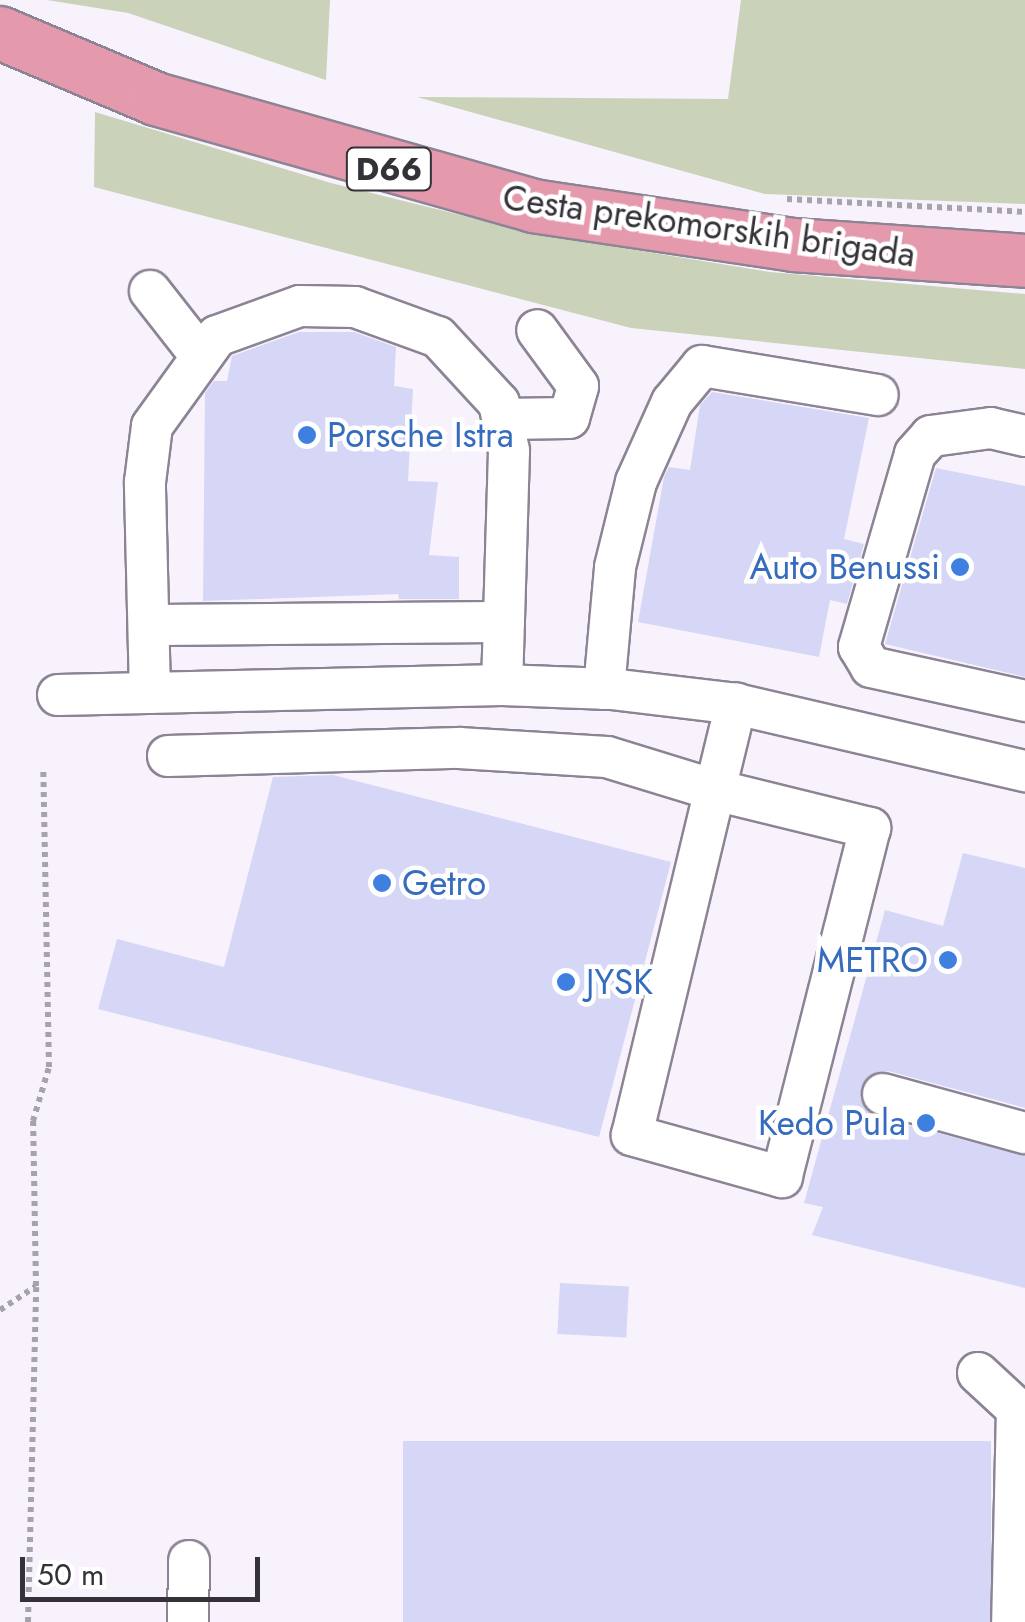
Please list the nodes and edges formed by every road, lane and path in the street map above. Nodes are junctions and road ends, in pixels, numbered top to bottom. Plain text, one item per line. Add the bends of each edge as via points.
1 (0, 33) edge
2 (767, 197) dead end
3 (1025, 212) edge
4 (1025, 260) edge
5 (150, 291) dead end
6 (537, 330) dead end
7 (201, 356) junction
8 (878, 395) dead end
9 (502, 419) junction
10 (1025, 436) edge
11 (504, 622) junction
12 (150, 625) junction
13 (502, 685) junction
14 (604, 689) junction
15 (150, 692) junction
16 (58, 695) dead end
17 (1025, 701) edge
18 (736, 704) junction
19 (168, 756) dead end
20 (43, 767) dead end
21 (1025, 770) edge
22 (715, 790) junction
23 (883, 1094) dead end
24 (1025, 1133) edge
25 (36, 1286) junction
26 (0, 1310) edge
27 (978, 1373) dead end
28 (189, 1561) dead end
29 (28, 1622) edge
30 (188, 1622) edge
31 (1012, 1622) edge

1 - 4 main road, Cesta prekomorskih brigada / D66 via 156,99 533,206 793,245
2 - 3 path
5 - 7 street
6 - 9 street via 578,386 569,418
7 - 9 street via 217,336 300,306 354,307 438,337 499,402
7 - 12 street via 152,426 146,482
8 - 14 street via 702,366 672,402 636,482 615,567
9 - 11 street via 508,450
10 - 17 street via 991,428 931,436 915,454 859,647 871,667
11 - 12 street
11 - 13 street
12 - 15 street
13 - 14 street
13 - 15 street
14 - 18 street
15 - 16 street
18 - 21 street
18 - 22 street
19 - 22 street via 459,748 588,756
20 - 25 path via 48,1067 33,1121
22 - 22 street via 632,1134 782,1176 870,828
23 - 24 street
25 - 26 path
25 - 29 path
27 - 31 street via 1017,1409
28 - 30 street

